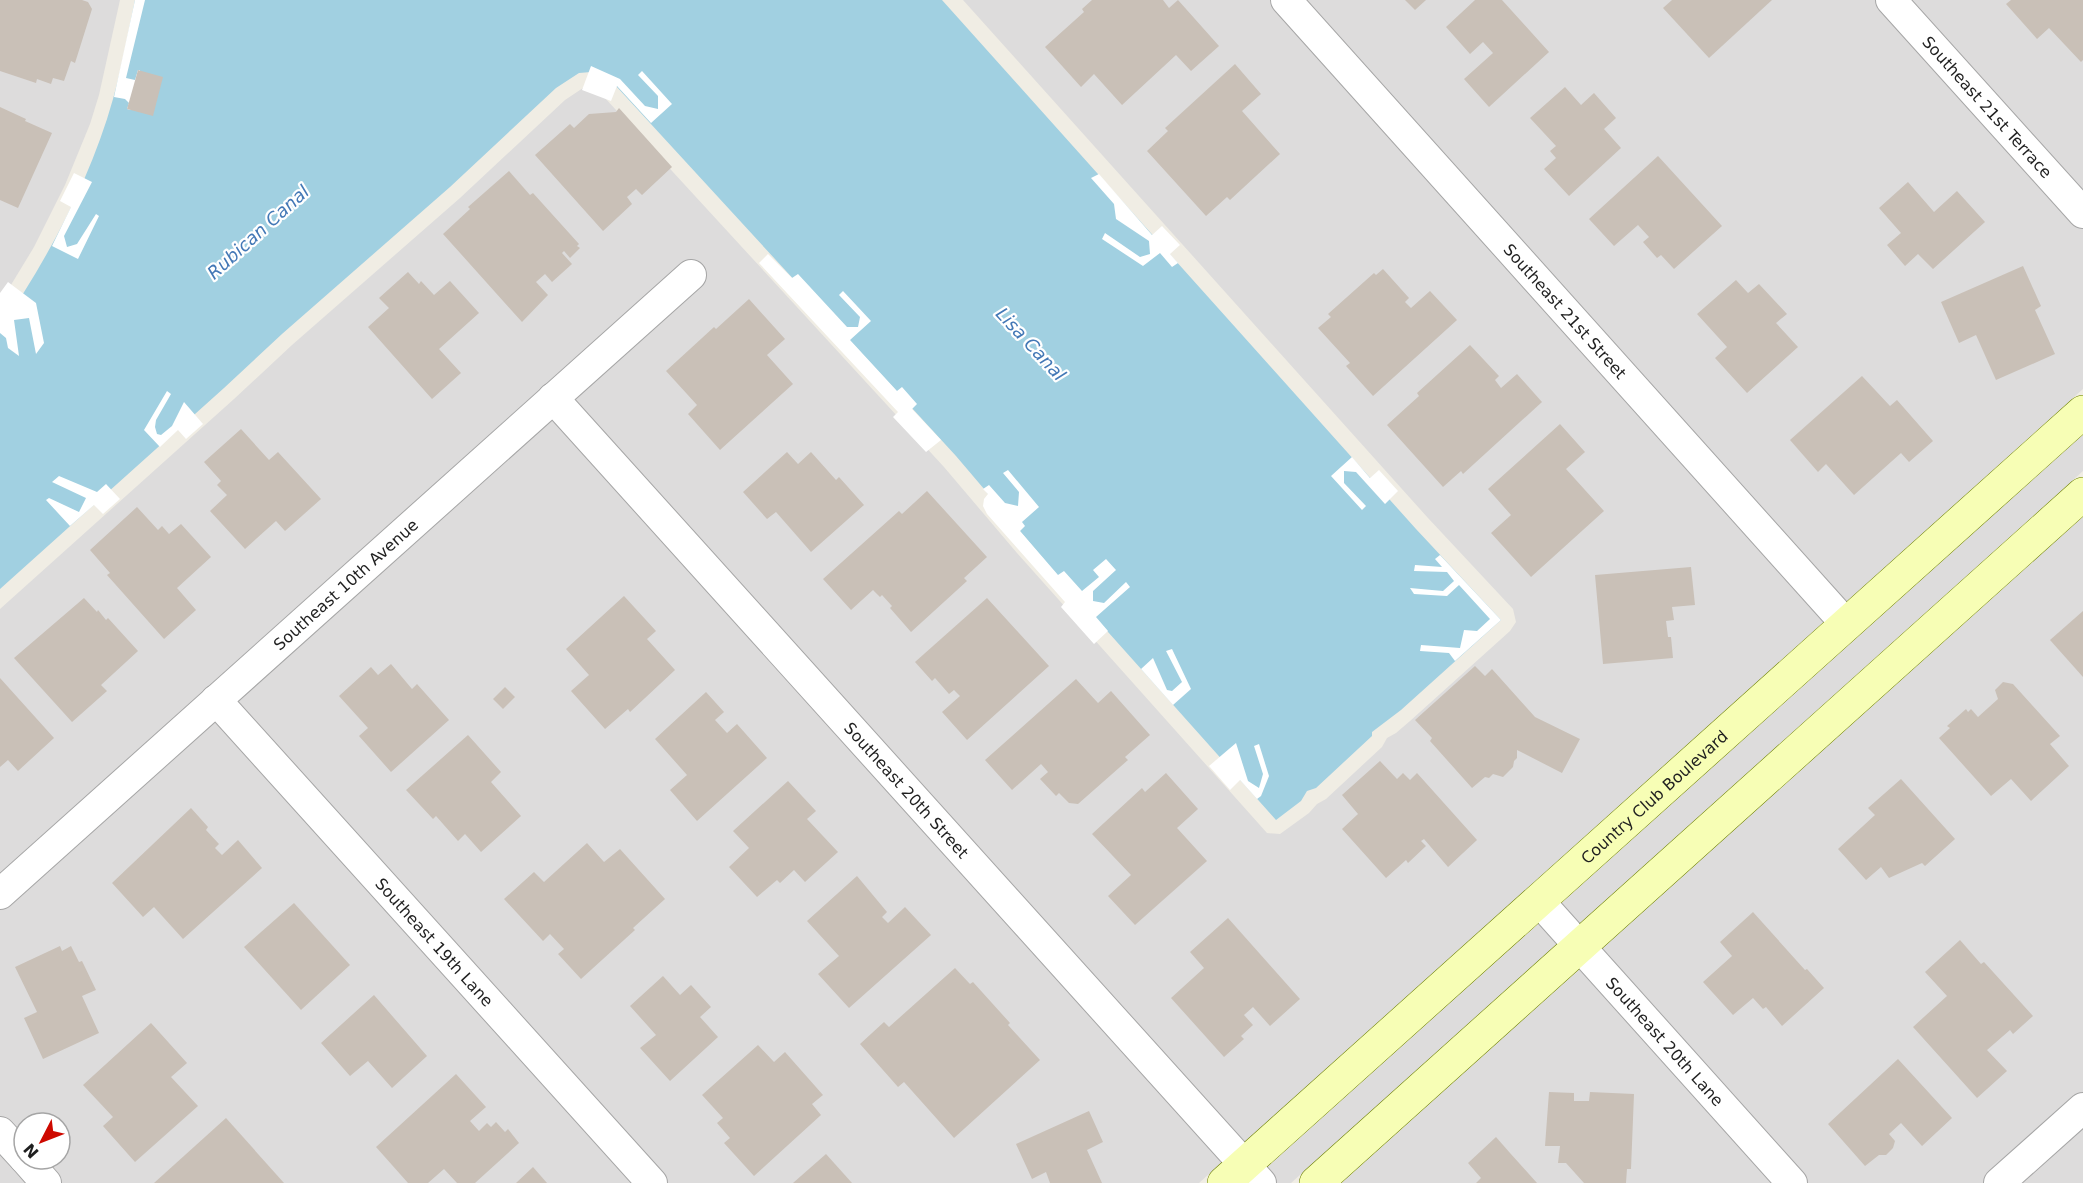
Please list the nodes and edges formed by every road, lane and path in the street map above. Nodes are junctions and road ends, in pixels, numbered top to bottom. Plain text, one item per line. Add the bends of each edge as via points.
1 (1286, 0) edge
2 (1891, 0) edge
3 (2083, 213) edge
4 (691, 275) dead end
5 (553, 398) junction
6 (2083, 412) edge
7 (2083, 494) edge
8 (1846, 624) junction
9 (216, 700) junction
10 (0, 894) edge
11 (1538, 900) junction
12 (1579, 946) junction
13 (2083, 1108) edge
14 (0, 1132) edge
15 (12, 1146) edge
16 (35, 1171) edge
17 (1243, 1177) edge
18 (46, 1183) edge
19 (652, 1183) edge
20 (1316, 1183) edge
21 (1792, 1183) edge
22 (1999, 1183) edge

1 - 8 street, Southeast 21st Street
2 - 3 street, Southeast 21st Terrace
4 - 5 street, Southeast 10th Avenue
5 - 9 street, Southeast 10th Avenue
5 - 17 street, Southeast 20th Street
6 - 8 main road, Country Club Boulevard
7 - 12 main road
8 - 11 main road, Country Club Boulevard
9 - 10 street, Southeast 10th Avenue
9 - 19 street, Southeast 19th Lane
11 - 12 street, Southeast 20th Lane
11 - 17 main road, Country Club Boulevard
12 - 20 main road
12 - 21 street, Southeast 20th Lane
13 - 22 street
14 - 15 street
16 - 18 street

